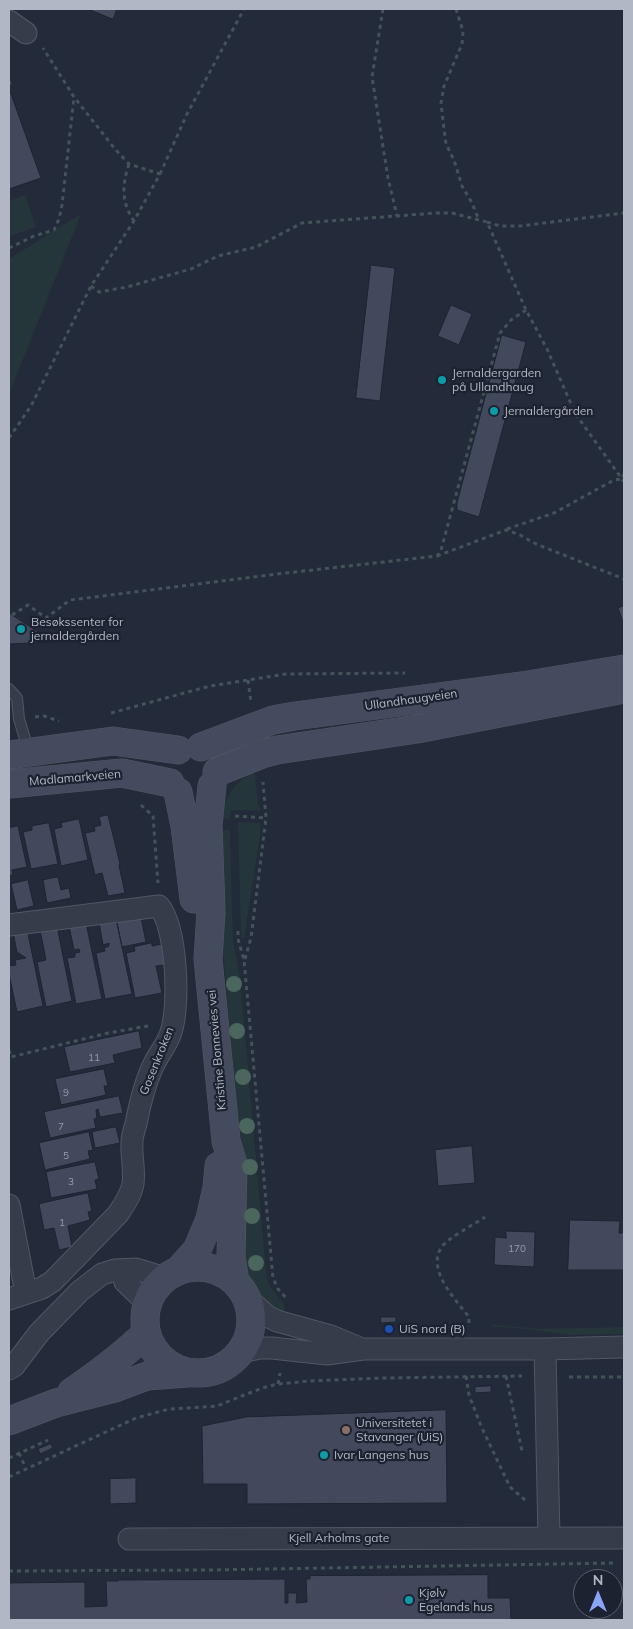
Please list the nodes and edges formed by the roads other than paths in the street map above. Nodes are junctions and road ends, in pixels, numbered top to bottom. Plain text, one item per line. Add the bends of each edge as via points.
1 (624, 669) edge
2 (9, 688) edge
3 (624, 689) edge
4 (189, 749) junction
5 (19, 754) edge
6 (215, 779) junction
7 (9, 784) edge
8 (174, 787) junction
9 (9, 926) edge
10 (208, 959) junction
11 (226, 1141) junction
12 (9, 1205) edge
13 (121, 1270) junction
14 (171, 1274) junction
15 (241, 1289) junction
16 (18, 1296) edge
17 (147, 1303) junction
18 (146, 1333) junction
19 (624, 1347) edge
20 (362, 1349) junction
21 (545, 1349) junction
22 (241, 1352) junction
23 (9, 1370) edge
24 (190, 1373) junction
25 (56, 1403) junction
26 (9, 1421) edge
27 (549, 1538) junction
28 (624, 1538) edge
29 (129, 1539) dead end

1 - 4 main road, Ullandhaugveien via 295,716
2 - 5 lane via 17,698
3 - 6 main road via 417,729 277,750 262,754
4 - 5 main road via 113,741
4 - 6 main road via 208,751 214,757 217,764
4 - 8 main road via 168,761 167,776
6 - 8 main road via 207,792 192,796
6 - 10 main road, Kristine Bonnevies vei via 208,825 211,912
7 - 8 main road, Madlamarkveien via 122,773
8 - 10 main road, Kristine Bonnevies vei via 185,826 196,912
9 - 16 street, Gosenkroken via 159,906 168,926 177,992 171,1033 146,1082 140,1106 132,1143 133,1185 126,1203 53,1281
10 - 11 main road, Kristine Bonnevies vei
11 - 14 main road, Kristine Bonnevies vei via 210,1219 197,1250
11 - 15 main road, Kristine Bonnevies vei via 233,1164 231,1257
12 - 16 street, Gosenkroken
13 - 14 street
13 - 17 street via 125,1282
13 - 23 street via 102,1274 80,1291
14 - 15 main road via 193,1267 208,1268 223,1273
14 - 17 main road via 154,1289
15 - 20 street via 267,1316 277,1321 331,1336
15 - 22 main road via 251,1310 251,1325
17 - 18 main road
18 - 24 main road via 162,1360
18 - 25 main road via 104,1370
19 - 21 street
20 - 21 street
20 - 22 street via 327,1354 272,1348
21 - 27 street
22 - 24 main road via 219,1370 205,1374
24 - 25 main road via 147,1376
25 - 26 main road
27 - 28 street, Kjell Arholms gate
27 - 29 street, Kjell Arholms gate

